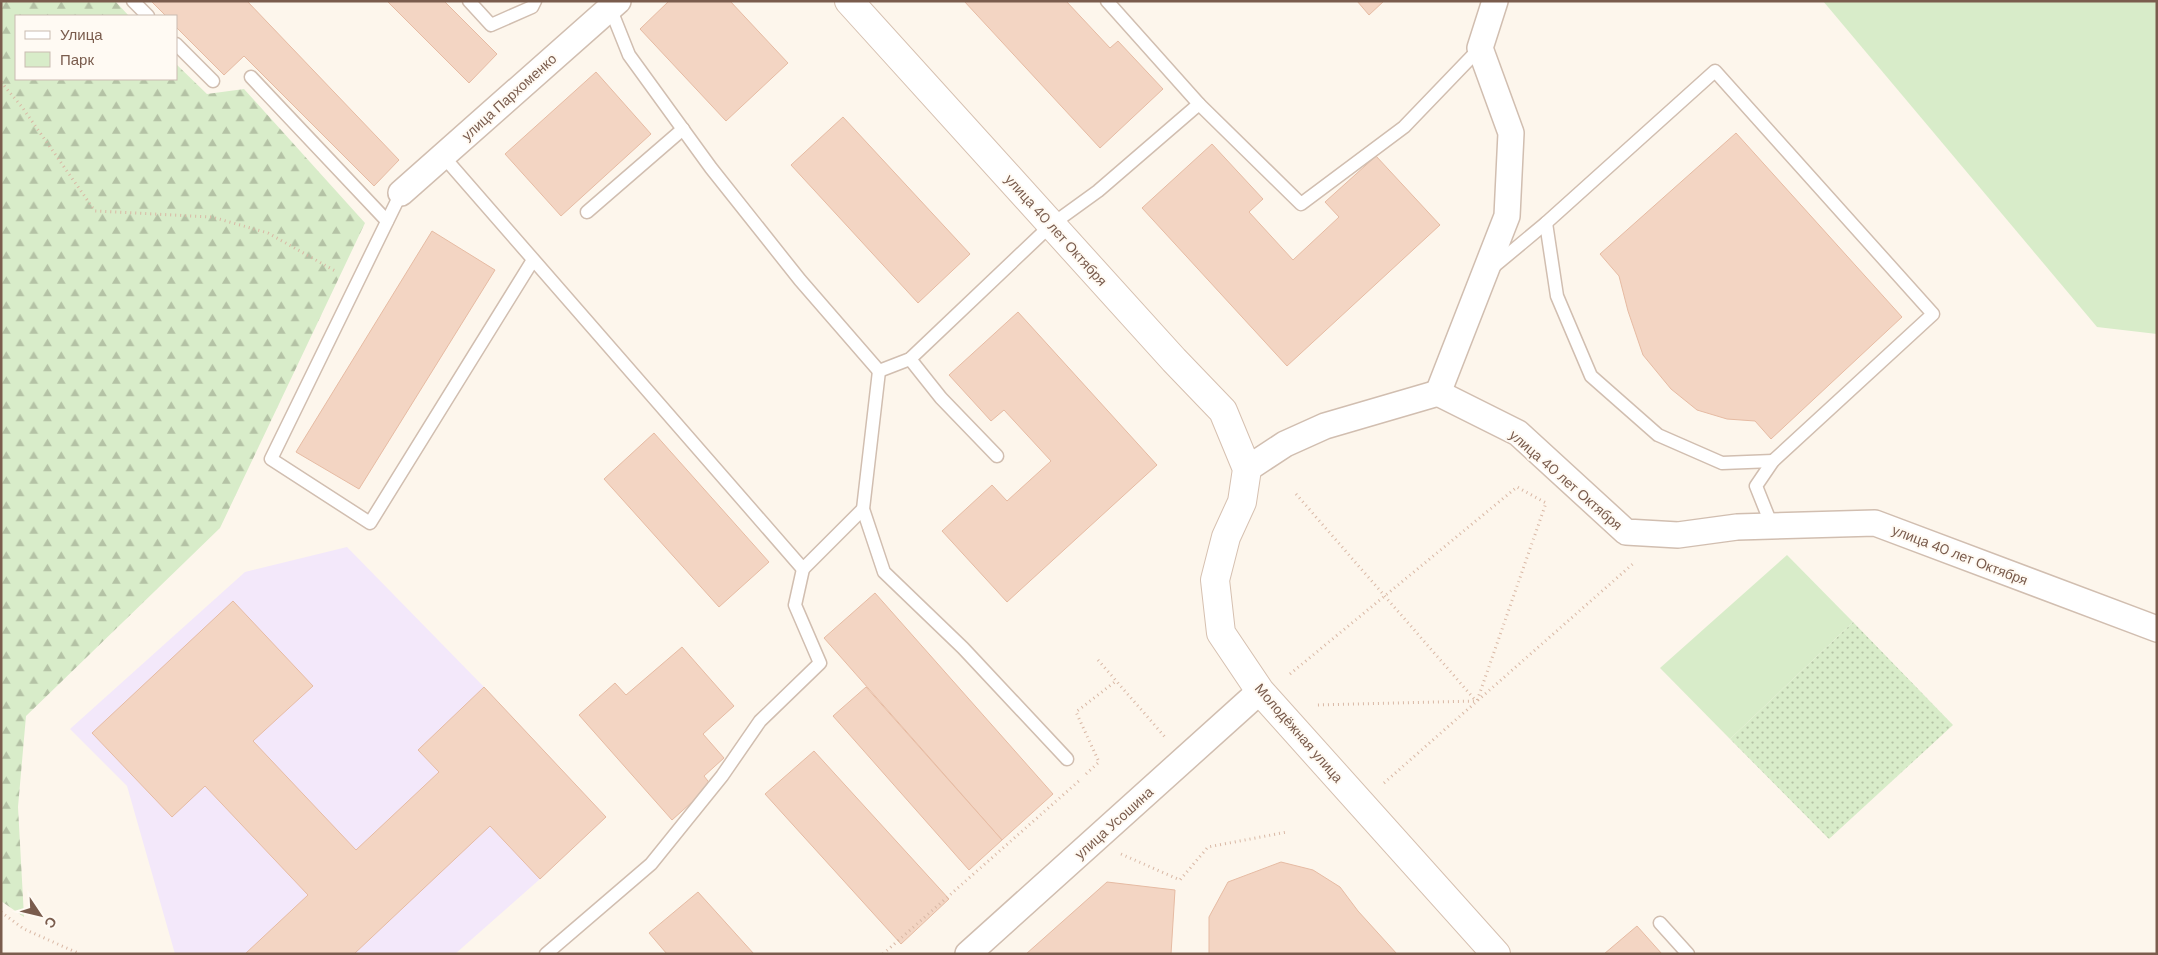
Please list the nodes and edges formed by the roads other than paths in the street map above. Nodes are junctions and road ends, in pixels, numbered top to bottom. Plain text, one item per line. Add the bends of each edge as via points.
1 (133, 1) edge
2 (470, 1) edge
3 (535, 1) edge
4 (849, 1) edge
5 (1107, 1) edge
6 (1495, 1) edge
7 (611, 3) edge
8 (147, 15) edge
9 (178, 46) edge
10 (1480, 48) junction
11 (251, 77) dead end
12 (213, 81) dead end
13 (1199, 104) junction
14 (683, 129) junction
15 (443, 156) junction
16 (401, 193) joint
17 (587, 212) dead end
18 (387, 221) junction
19 (1546, 223) junction
20 (1051, 225) junction
21 (533, 260) junction
22 (1485, 274) junction
23 (910, 359) junction
24 (879, 371) junction
25 (1438, 394) junction
26 (997, 456) dead end
27 (1773, 462) junction
28 (1247, 469) junction
29 (863, 509) junction
30 (1772, 526) junction
31 (803, 569) junction
32 (2157, 629) edge
33 (1260, 691) junction
34 (1067, 759) dead end
35 (1660, 923) dead end
36 (546, 954) edge
37 (968, 954) edge
38 (1496, 954) edge
39 (1688, 954) edge

1 - 8 lane
2 - 3 lane via 491,25 532,7
4 - 20 street, улица 40 лет Октября
5 - 13 lane
6 - 10 street
7 - 14 lane via 629,55
7 - 15 street, улица Пархоменко
9 - 12 lane
10 - 13 lane via 1404,127 1301,204
10 - 22 street via 1511,133 1507,216
11 - 18 lane
13 - 20 lane via 1098,191
14 - 17 lane
14 - 24 lane via 800,280
15 - 16 street, улица Пархоменко
15 - 21 lane
16 - 18 lane
18 - 21 lane via 271,459 370,523
19 - 22 lane
19 - 27 lane via 1557,296 1591,376 1658,435 1722,463
19 - 27 lane via 1715,72 1933,314
20 - 23 lane
20 - 28 street, улица 40 лет Октября via 1223,412
21 - 31 lane
22 - 25 street
23 - 24 lane
23 - 26 lane via 941,398
24 - 29 lane
25 - 28 street via 1325,426 1285,444
25 - 30 street, улица 40 лет Октября via 1518,433 1626,532 1678,535
27 - 30 lane via 1756,486
28 - 33 street, Молодёжная улица via 1242,502 1226,537 1215,580 1221,633
29 - 31 lane
29 - 34 lane via 884,572 963,648
30 - 32 street, улица 40 лет Октября via 1875,523
31 - 36 lane via 795,605 820,663 760,721 722,776 651,864
33 - 37 street, улица Усошина
33 - 38 street, Молодёжная улица
35 - 39 lane

